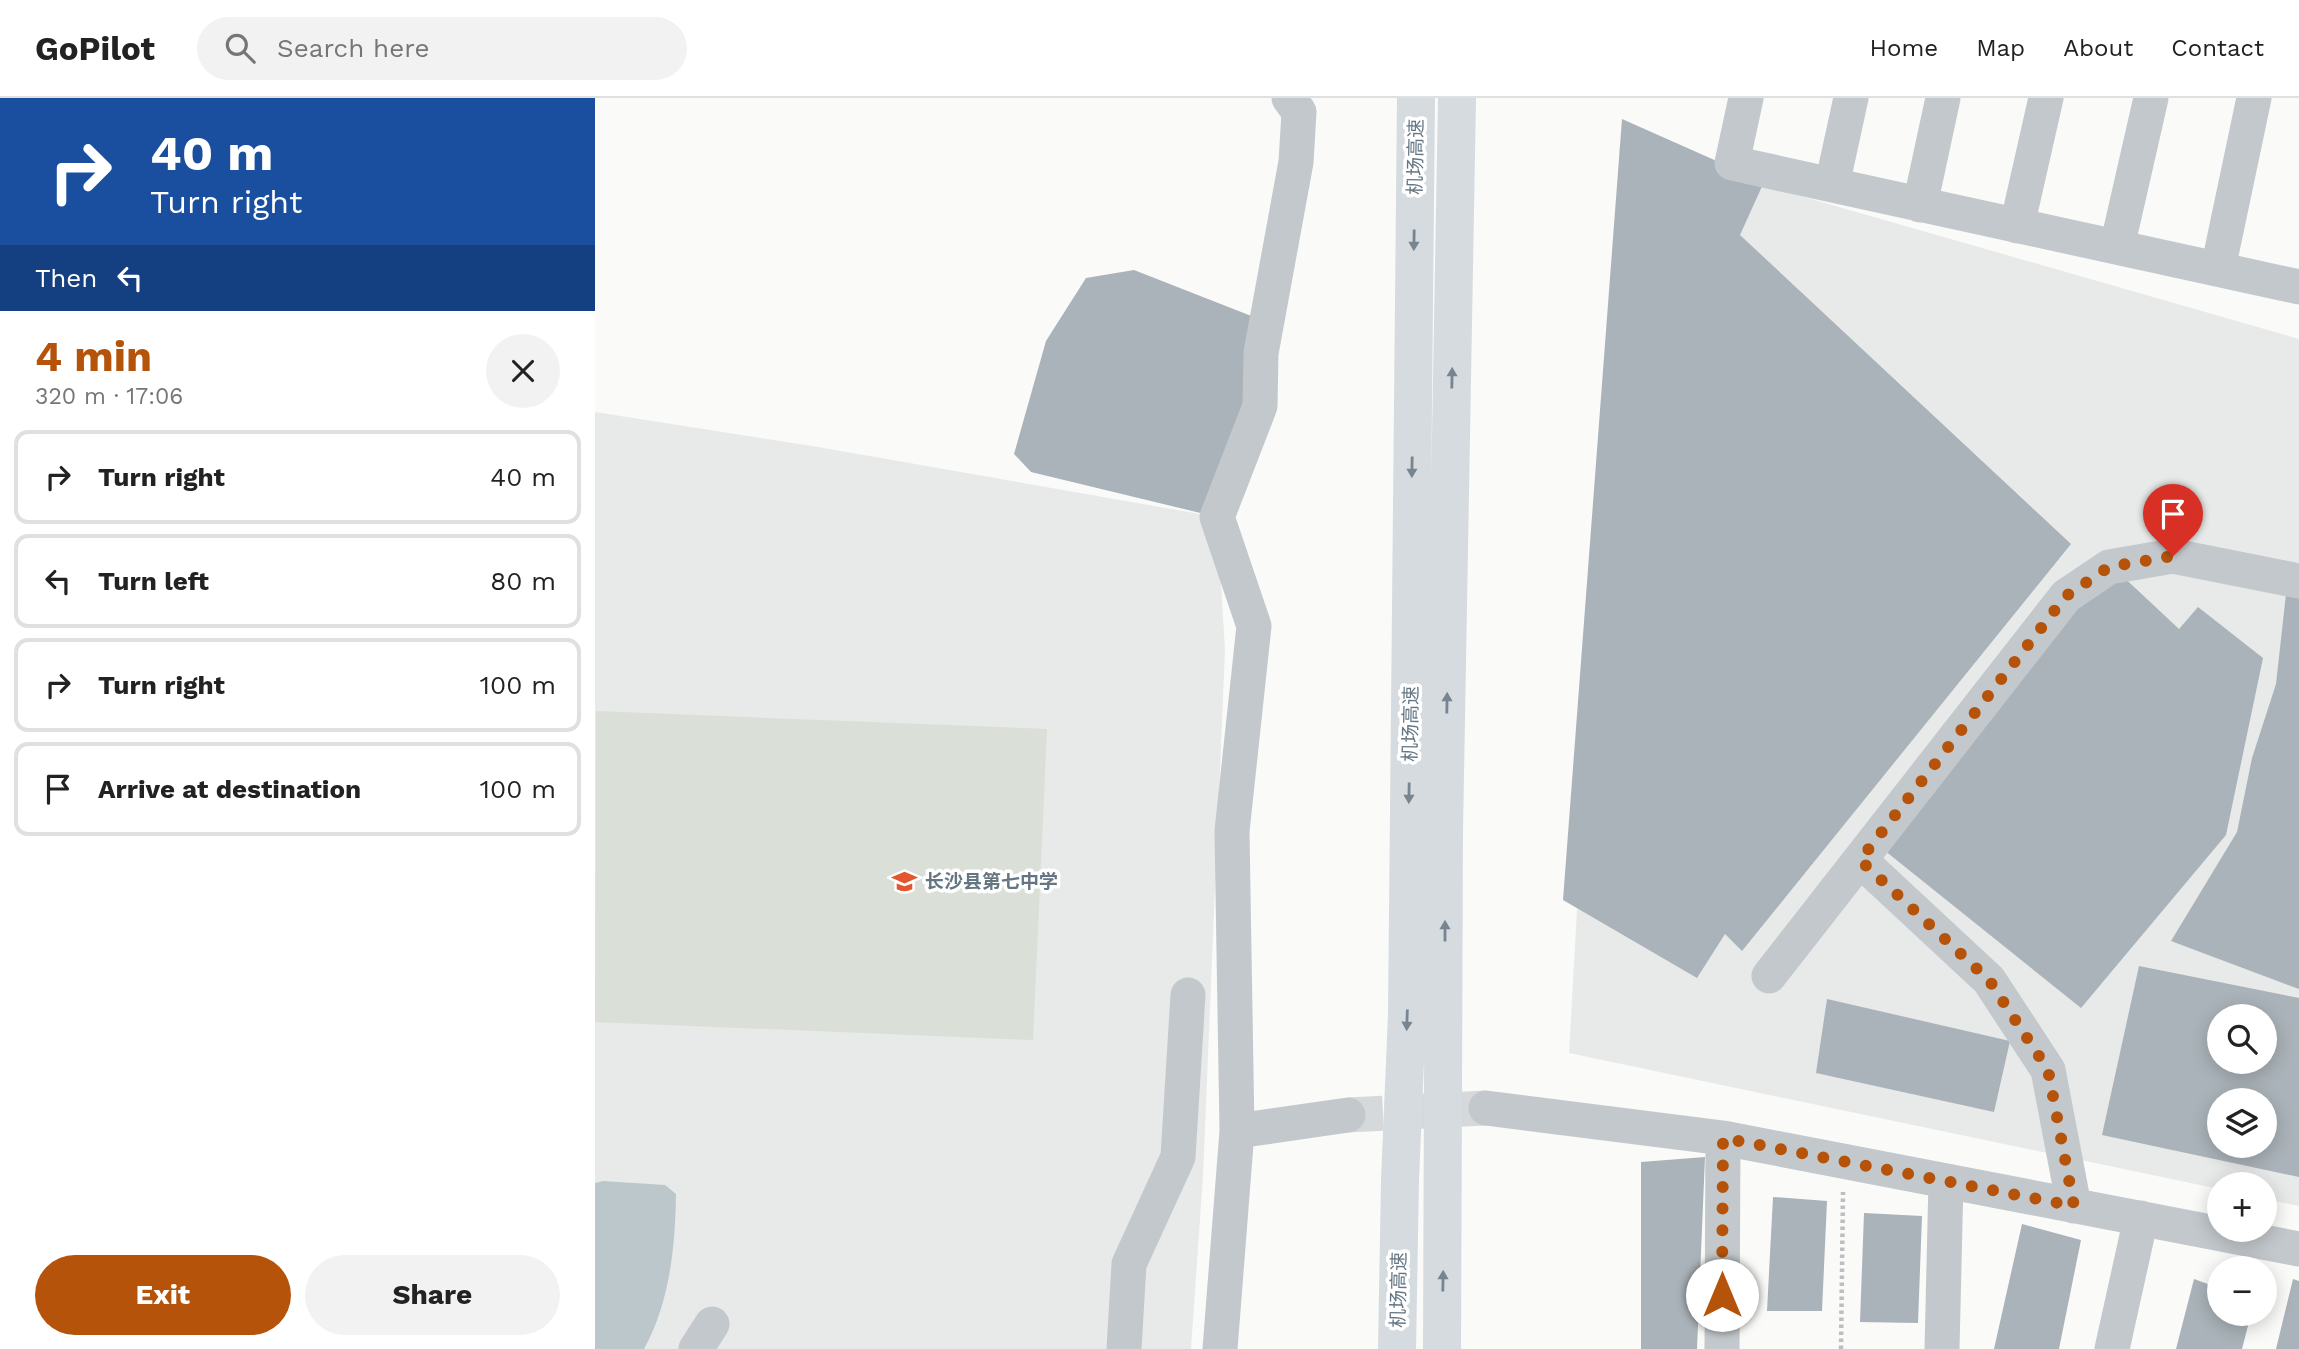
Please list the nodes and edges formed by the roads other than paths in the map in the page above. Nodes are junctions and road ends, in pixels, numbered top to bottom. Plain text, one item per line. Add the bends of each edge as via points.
1 (1289, 98) edge
2 (1416, 98) edge
3 (1457, 98) edge
4 (1746, 98) edge
5 (1851, 98) edge
6 (1943, 98) edge
7 (2046, 98) edge
8 (2151, 98) edge
9 (2254, 98) edge
10 (1832, 185) junction
11 (1920, 205) junction
12 (2017, 226) junction
13 (2117, 247) junction
14 (2218, 270) junction
15 (2299, 287) edge
16 (2299, 580) edge
17 (1860, 860) junction
18 (1769, 976) dead end
19 (1188, 995) dead end
20 (1486, 1108) tunnel mouth
21 (1348, 1115) tunnel mouth
22 (1237, 1131) junction
23 (1723, 1138) junction
24 (1946, 1181) junction
25 (2074, 1206) junction
26 (2141, 1218) junction
27 (2299, 1249) edge
28 (1124, 1349) edge
29 (1220, 1349) edge
30 (1397, 1349) edge
31 (1442, 1349) edge
32 (1722, 1349) edge
33 (1943, 1349) edge
34 (2112, 1349) edge

1 - 22 street via 1299,112 1296,162 1261,353 1260,406 1217,517 1254,626 1232,831
2 -> 30 highway, 机场高速 via 1407,1015
31 -> 3 highway, 机场高速 via 1444,831
4 - 10 street via 1732,163
5 - 10 street
6 - 11 street
7 - 12 street
8 - 13 street
9 - 14 street
10 - 11 street
11 - 12 street
12 - 13 street
13 - 14 street
14 - 15 street
16 - 17 street via 2173,556 2109,567 2066,596
17 - 18 street
17 - 25 street via 1989,980 2048,1070
19 - 28 street via 1178,1157 1129,1264
20 - 23 street
21 - 22 street
22 - 29 street
23 - 24 street
23 - 32 street
24 - 25 street
24 - 33 street
25 - 26 street
26 - 27 street
26 - 34 street

